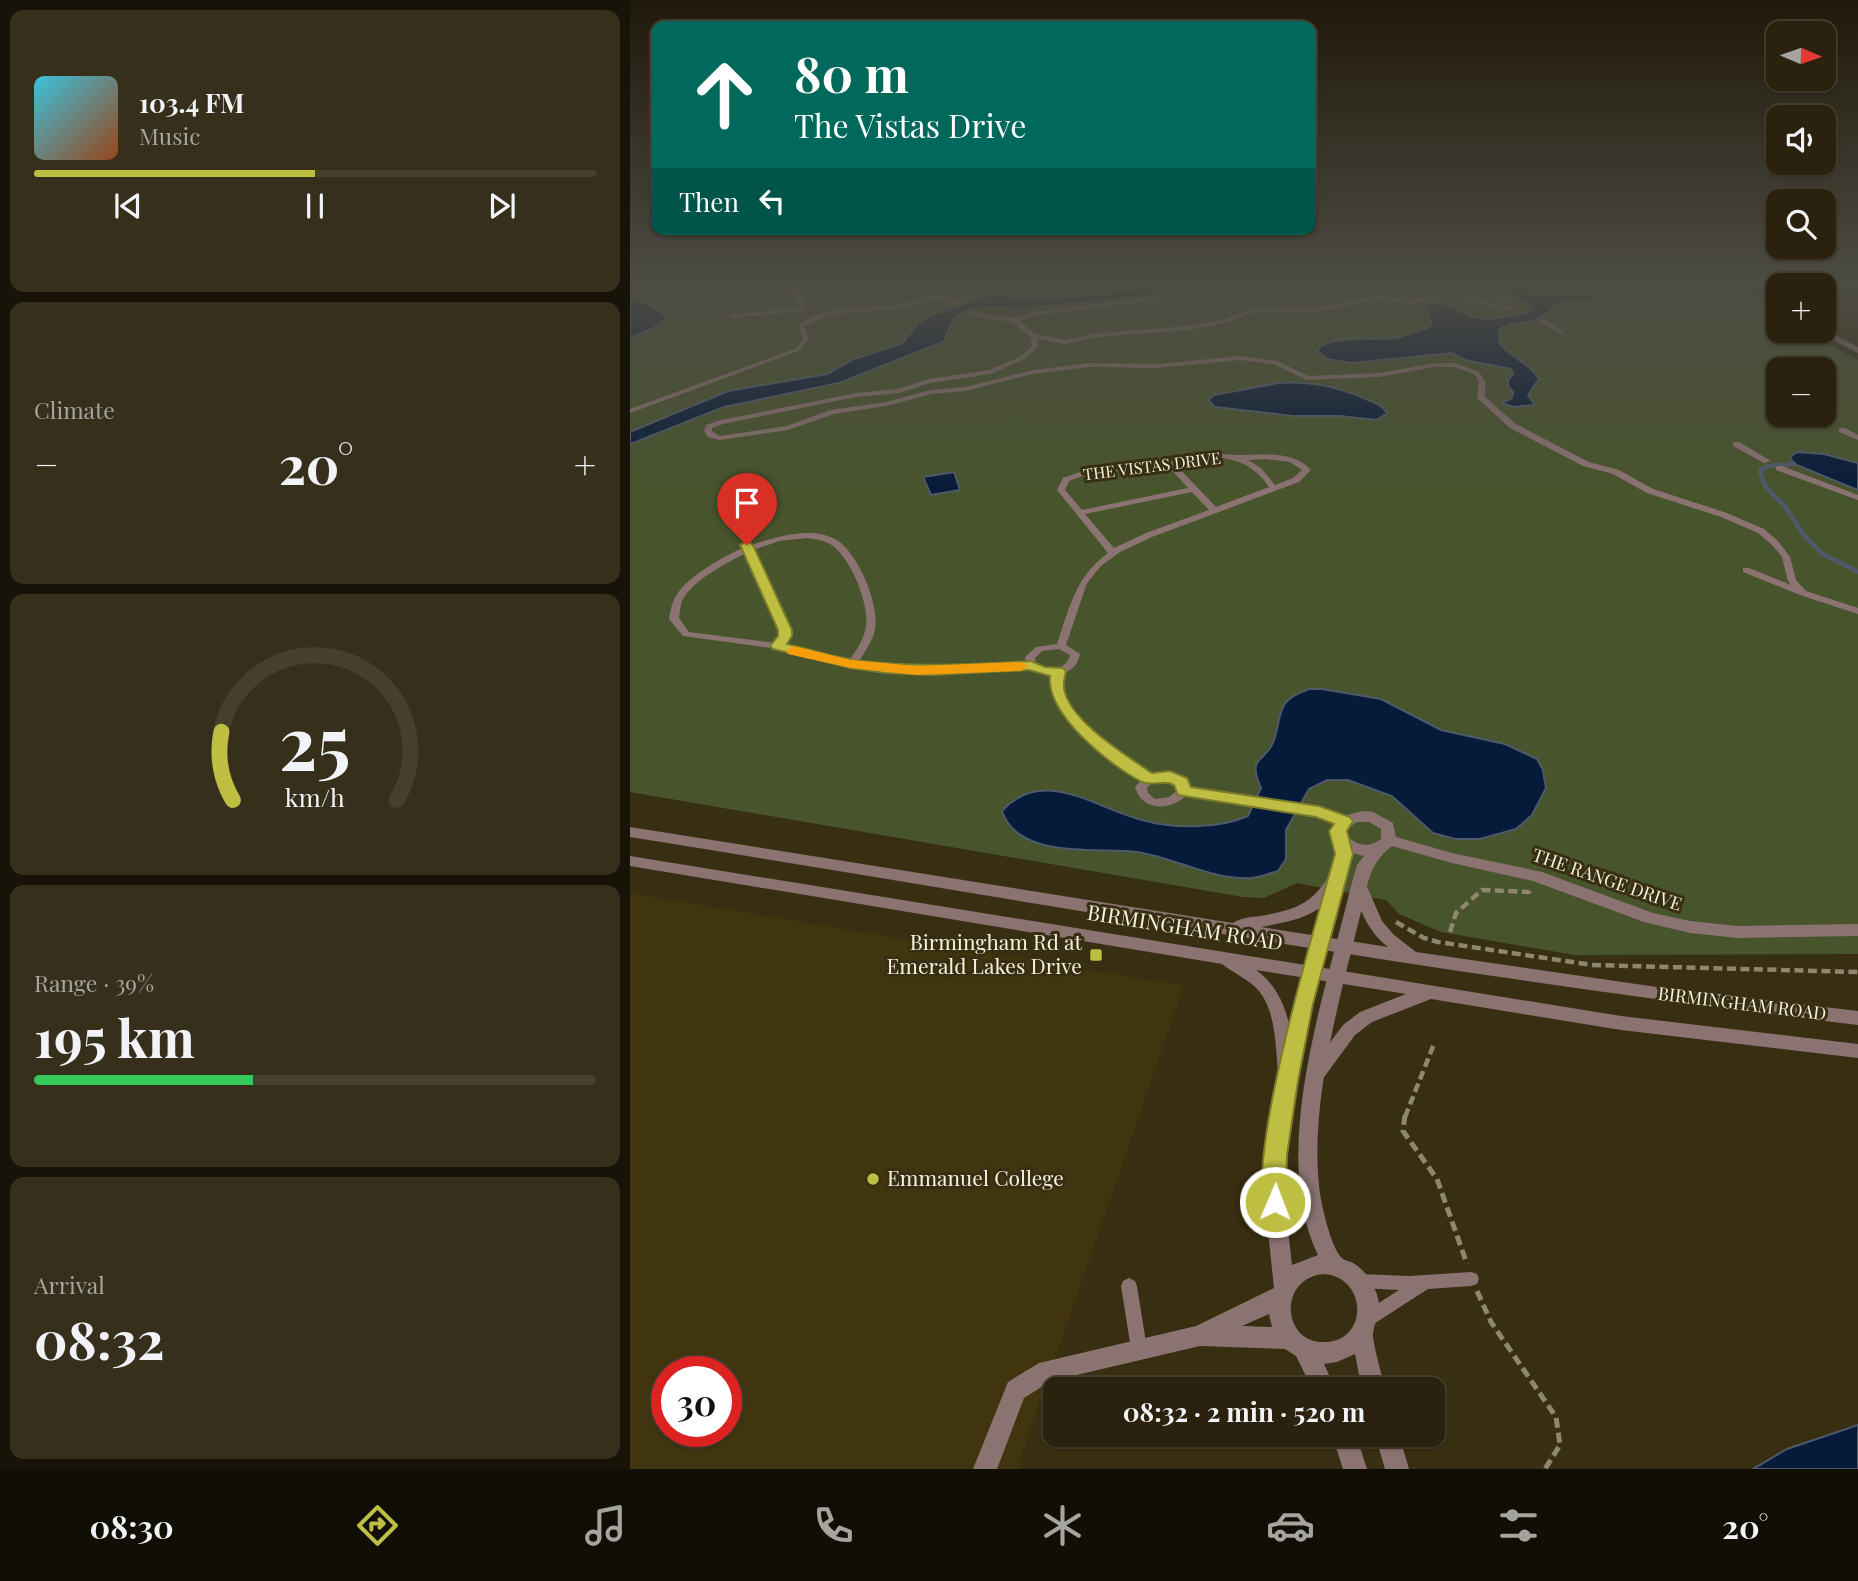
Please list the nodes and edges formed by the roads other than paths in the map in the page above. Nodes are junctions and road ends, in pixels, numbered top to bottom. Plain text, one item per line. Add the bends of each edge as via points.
1 (787, 354) edge
2 (1028, 354) edge
3 (630, 411) edge
4 (1842, 430) dead end
5 (1858, 438) edge
6 (1736, 444) dead end
7 (1239, 458) junction
8 (1767, 461) dead end
9 (1169, 463) junction
10 (1779, 468) dead end
11 (1273, 488) junction
12 (1194, 489) junction
13 (1858, 498) edge
14 (1214, 510) junction
15 (1079, 513) junction
16 (747, 545) junction
17 (1113, 553) junction
18 (1746, 570) dead end
19 (1803, 593) junction
20 (1858, 611) edge
21 (778, 646) junction
22 (1060, 646) junction
23 (851, 664) junction
24 (1031, 665) junction
25 (1058, 671) junction
26 (1149, 779) junction
27 (1184, 791) junction
28 (1246, 801) joint
29 (1344, 821) junction
30 (630, 832) edge
31 (1343, 843) junction
32 (1383, 845) junction
33 (630, 861) edge
34 (1336, 878) junction
35 (1359, 886) junction
36 (1228, 928) junction
37 (1858, 930) edge
38 (1320, 943) junction
39 (1345, 946) junction
40 (1415, 958) junction
41 (1227, 959) junction
42 (1312, 972) junction
43 (1338, 976) junction
44 (1431, 992) junction
45 (1858, 1018) edge
46 (1858, 1051) edge
47 (1315, 1075) junction
48 (1288, 1081) junction
49 (1336, 1267) junction
50 (1471, 1279) road end
51 (1358, 1281) junction
52 (1425, 1282) junction
53 (1129, 1286) dead end
54 (1282, 1292) junction
55 (1366, 1327) junction
56 (1198, 1336) junction
57 (1297, 1342) junction
58 (1139, 1349) junction
59 (1317, 1377) edge
60 (1372, 1377) edge
61 (1349, 1447) edge
62 (1391, 1447) edge
63 (985, 1469) edge
64 (1355, 1469) edge
65 (1397, 1469) edge

1 - 3 lane
2 - 19 lane via 992,372 805,404 721,422 708,431 719,438 736,438 788,428 832,412 1089,365 1158,366 1254,358 1275,362 1307,379 1455,365 1477,373 1482,381 1481,398 1513,426 1586,464 1761,531 1786,557 1792,581
4 - 5 lane
6 - 8 lane
7 - 9 lane, THE VISTAS DRIVE
7 - 11 lane, THE VISTAS DRIVE via 1256,468
7 - 11 lane via 1277,457 1301,463 1307,470 1296,480
9 - 12 lane
9 - 15 lane, THE VISTAS DRIVE via 1080,474 1066,480 1061,490
10 - 13 lane
11 - 14 lane
12 - 14 lane
12 - 15 lane
14 - 17 lane
15 - 17 lane, THE VISTAS DRIVE
16 - 21 lane via 785,630
16 - 21 lane via 705,563 676,587 664,607 674,629 686,634
16 - 23 lane via 816,536 841,548 857,573 873,615 869,636
17 - 22 lane via 1083,583
18 - 19 lane
19 - 20 lane
21 - 23 lane
22 - 24 lane via 1039,649 1030,657
22 - 25 lane via 1072,650 1076,658 1071,666
23 - 24 lane via 917,671
24 - 25 lane
25 - 26 lane via 1056,689 1066,710 1102,746
26 - 27 lane via 1170,776 1181,782
26 - 27 lane via 1141,792 1154,802 1176,799
27 - 28 lane
28 - 29 street via 1319,812
29 - 31 street via 1338,831
29 - 32 street via 1373,817 1388,827
30 - 36 street, BIRMINGHAM ROAD
31 - 32 street via 1358,850
31 - 34 street
32 - 35 street via 1365,865
32 - 37 street, THE RANGE DRIVE via 1536,876 1690,928
33 - 41 street, BIRMINGHAM ROAD
34 - 36 street via 1314,905
34 - 38 street
35 - 39 street
35 - 40 street via 1384,937
36 - 38 street, BIRMINGHAM ROAD
38 - 39 street, BIRMINGHAM ROAD
38 - 42 street
39 - 40 street, BIRMINGHAM ROAD
39 - 43 street
40 - 45 street, BIRMINGHAM ROAD
41 - 42 street, BIRMINGHAM ROAD
41 - 48 street via 1269,993
42 - 43 street, BIRMINGHAM ROAD
42 - 48 street
43 - 44 street, BIRMINGHAM ROAD
43 - 47 street
44 - 46 street, BIRMINGHAM ROAD via 1633,1024
44 - 47 street via 1366,1017 1349,1030
47 - 49 street via 1310,1186 1321,1240
48 - 54 street via 1276,1155
49 - 51 street
49 - 54 street via 1307,1268 1294,1275
50 - 52 lane
51 - 52 lane
51 - 55 street via 1368,1299
52 - 55 lane
53 - 58 lane
54 - 56 street
54 - 57 street via 1278,1312
55 - 57 street via 1346,1348 1335,1351 1313,1350
55 - 60 street
56 - 57 street
56 - 58 street
57 - 59 street
58 - 63 street via 1047,1371 1016,1390
61 - 64 street
62 - 65 street

